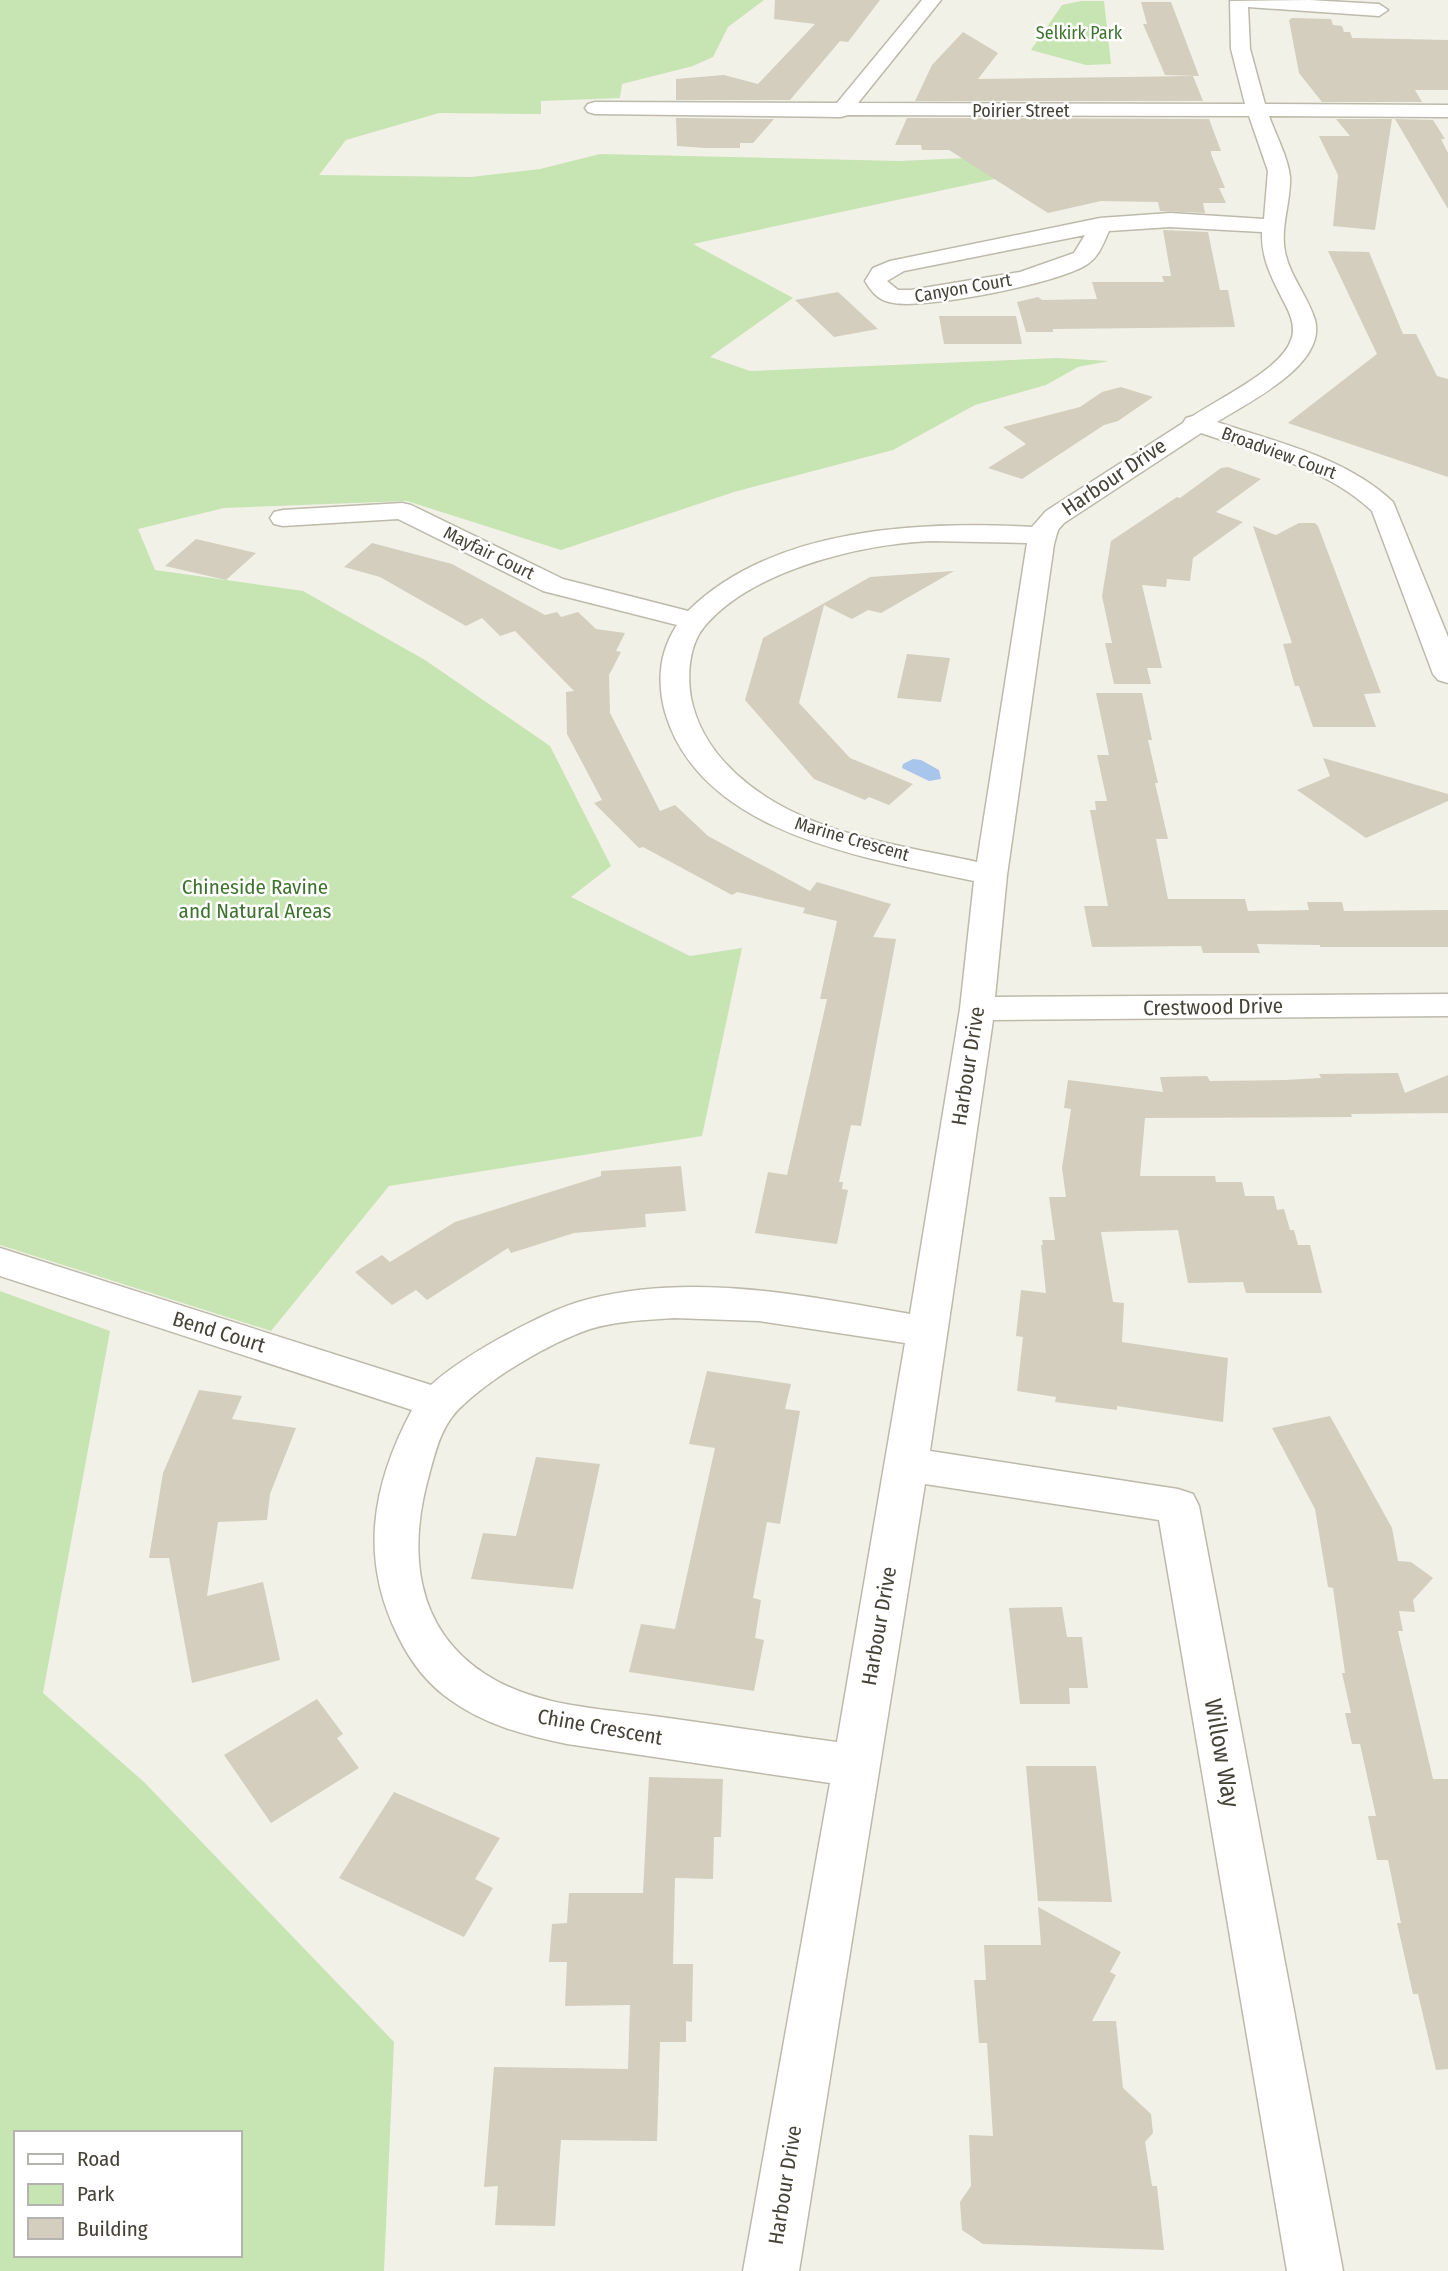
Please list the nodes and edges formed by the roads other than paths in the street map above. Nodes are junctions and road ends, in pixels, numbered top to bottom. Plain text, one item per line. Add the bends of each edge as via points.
1 (932, 0) edge
2 (1239, 1) edge
3 (1379, 10) dead end
4 (595, 108) dead end
5 (841, 111) junction
6 (1257, 111) junction
7 (1448, 111) edge
8 (1100, 225) junction
9 (1274, 226) junction
10 (1195, 423) junction
11 (283, 518) dead end
12 (1042, 536) junction
13 (693, 621) junction
14 (1448, 674) edge
15 (991, 875) junction
16 (1448, 1005) edge
17 (977, 1009) junction
18 (0, 1262) edge
19 (927, 1332) junction
20 (438, 1403) junction
21 (906, 1465) junction
22 (854, 1765) junction
23 (771, 2271) edge
24 (1315, 2271) edge

1 - 5 street
2 - 3 street
2 - 6 street, Harbour Drive via 1238,26
4 - 5 street, Poirier Street
5 - 6 street, Poirier Street
6 - 7 street, Poirier Street
6 - 9 street, Harbour Drive via 1279,175
8 - 8 street, Canyon Court via 898,266 881,273 876,281 888,294 908,298 1031,275 1082,257
8 - 9 street, Canyon Court via 1178,220
9 - 10 street, Harbour Drive via 1275,259 1304,322 1303,347 1285,367
10 - 12 street, Harbour Drive via 1055,517
10 - 14 street, Broadview Court via 1329,470 1374,496 1384,509
11 - 13 street, Mayfair Court via 402,511 553,584
12 - 13 street, Marine Crescent via 914,534 850,543 758,577
12 - 15 street, Harbour Drive
13 - 15 street, Marine Crescent via 677,653 676,699 690,736 730,785 766,811 815,831
15 - 17 street, Harbour Drive
16 - 17 street, Crestwood Drive
17 - 19 street, Harbour Drive
18 - 20 street, Bend Court
19 - 20 street, Chine Crescent via 717,1304 628,1308 589,1314 556,1326 499,1359
19 - 21 street, Harbour Drive
20 - 22 street, Chine Crescent via 411,1461 395,1549 399,1580 414,1624 442,1666 483,1697 546,1720
21 - 22 street, Harbour Drive
21 - 24 street, Willow Way via 1178,1506
22 - 23 street, Harbour Drive

